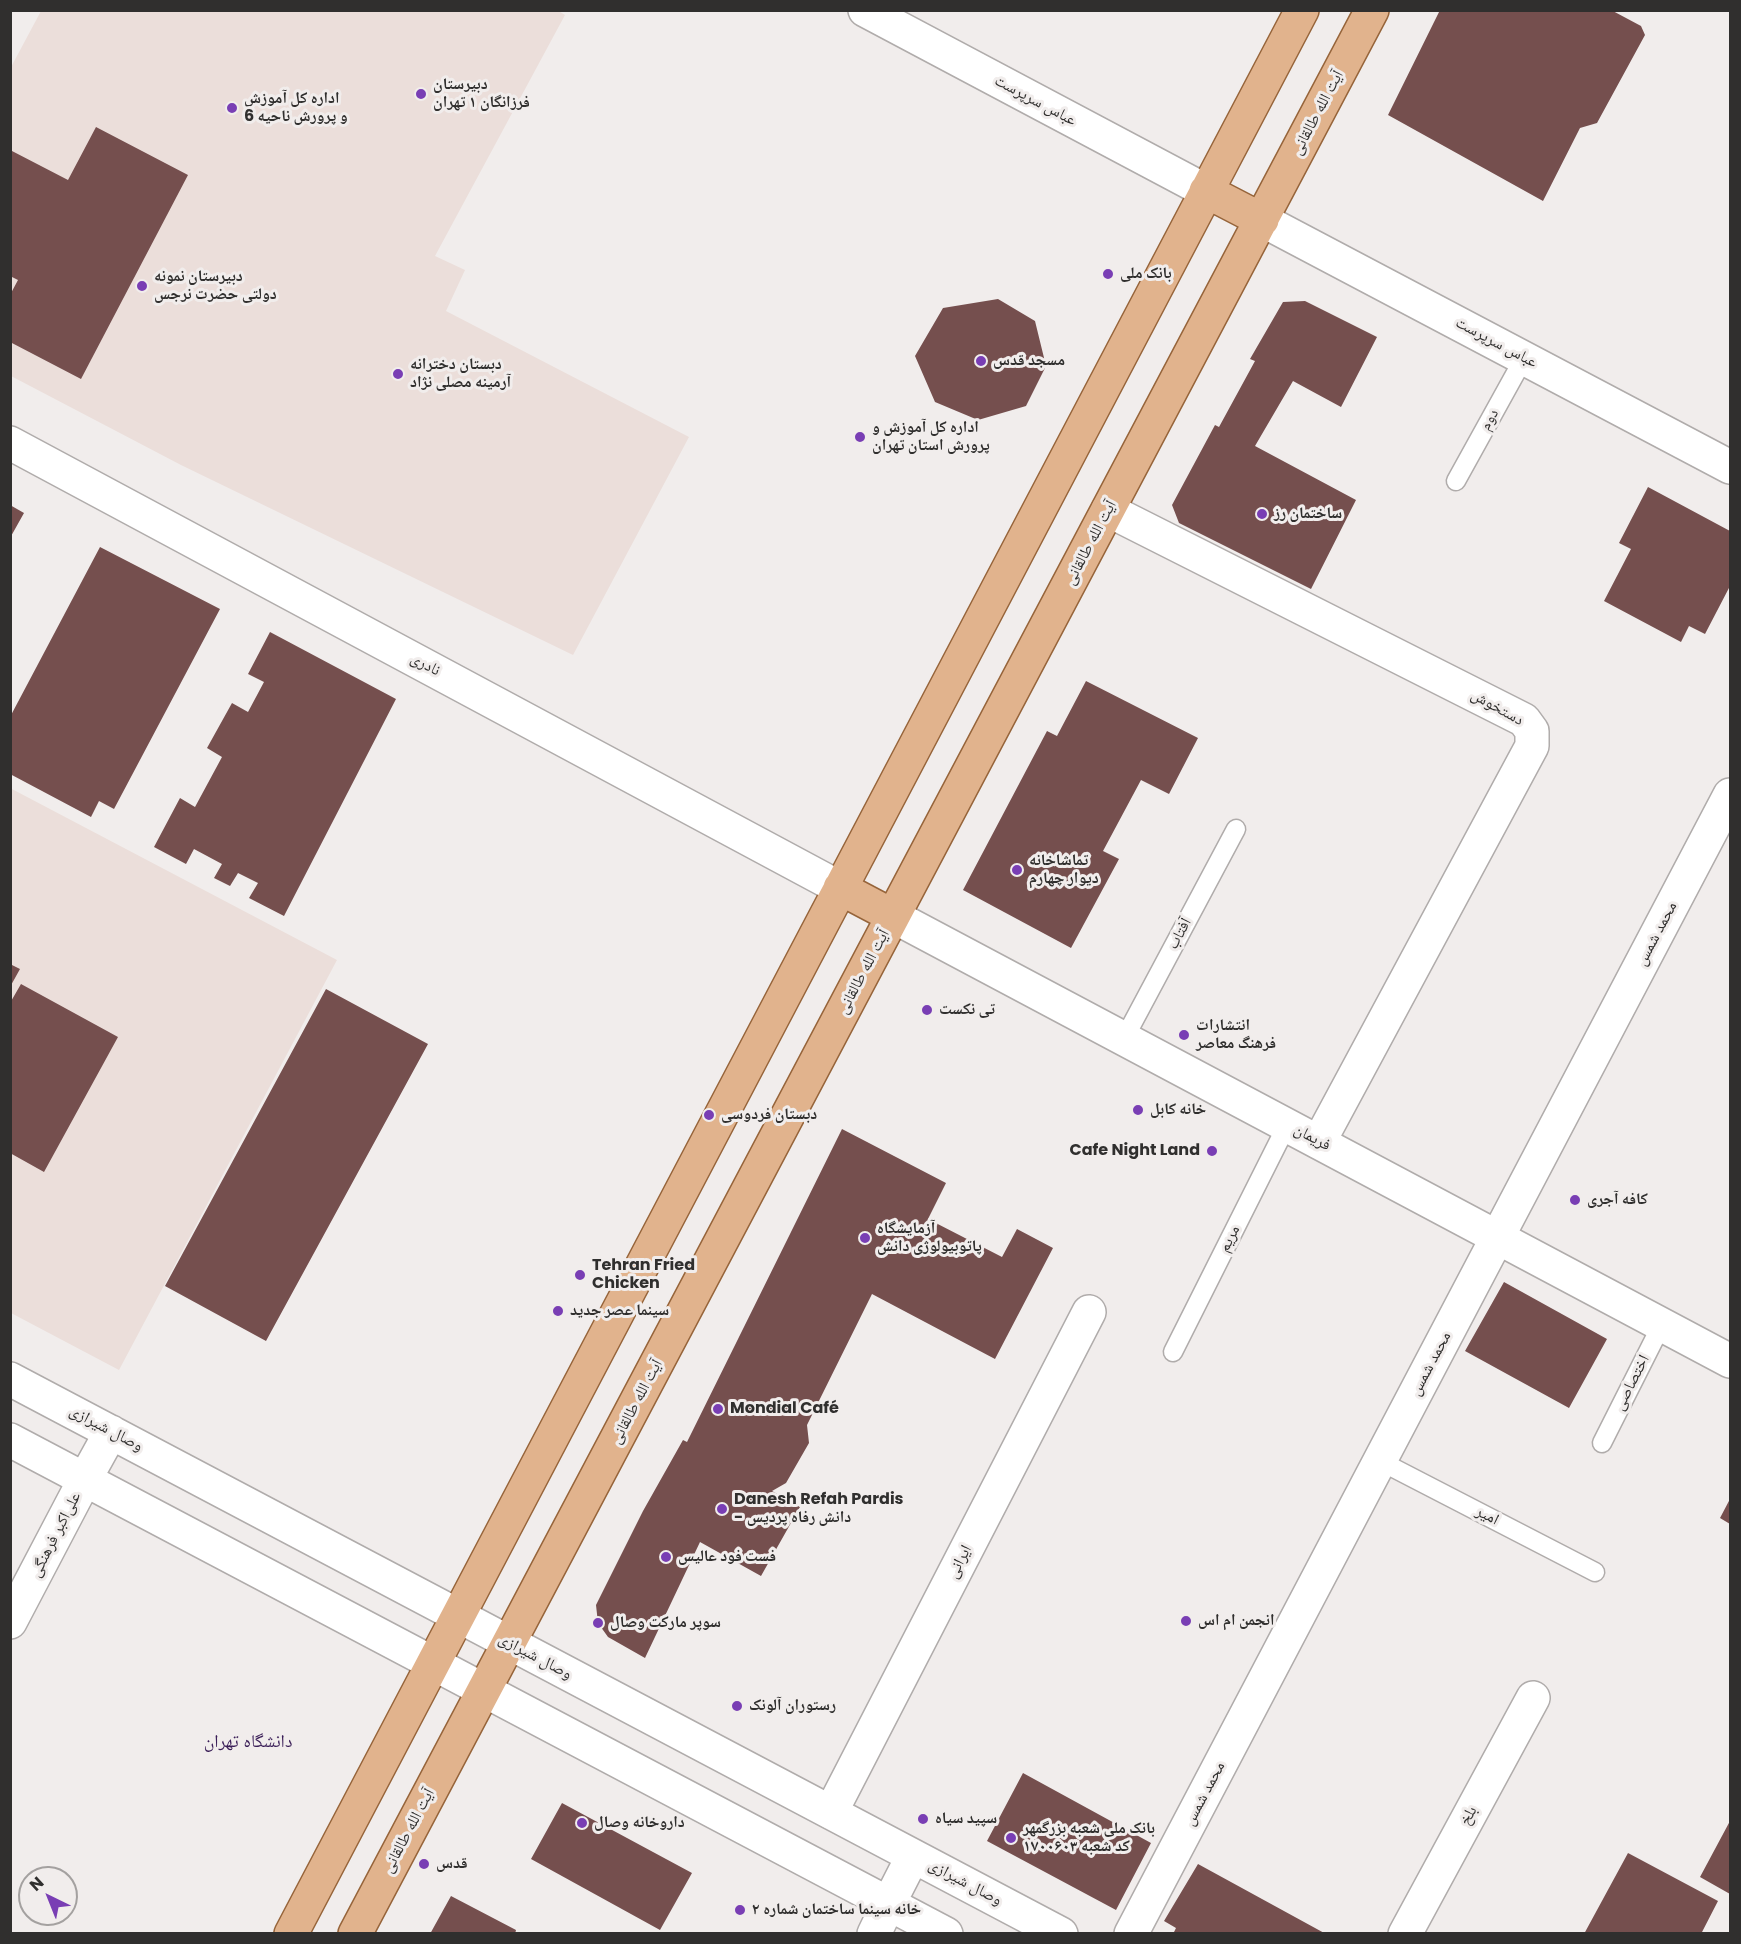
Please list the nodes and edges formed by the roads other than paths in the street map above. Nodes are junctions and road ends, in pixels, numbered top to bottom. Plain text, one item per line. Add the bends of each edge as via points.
1 (865, 10) edge
2 (1302, 10) edge
3 (1372, 10) edge
4 (1206, 191) junction
5 (1262, 220) junction
6 (1524, 358) junction
7 (10, 443) edge
8 (1731, 467) edge
9 (1456, 481) dead end
10 (1108, 510) junction
11 (1731, 795) edge
12 (1236, 829) dead end
13 (840, 888) junction
14 (894, 916) junction
15 (1124, 1039) junction
16 (1287, 1125) junction
17 (1319, 1142) junction
18 (1498, 1237) junction
19 (1089, 1312) dead end
20 (1662, 1324) junction
21 (1173, 1352) dead end
22 (1731, 1361) edge
23 (10, 1379) edge
24 (111, 1432) junction
25 (10, 1440) edge
26 (1602, 1443) dead end
27 (1380, 1461) junction
28 (85, 1479) junction
29 (1595, 1572) dead end
30 (458, 1616) junction
31 (10, 1623) edge
32 (509, 1643) junction
33 (435, 1662) junction
34 (485, 1688) junction
35 (1533, 1698) dead end
36 (831, 1812) junction
37 (913, 1856) junction
38 (889, 1903) junction
39 (291, 1934) edge
40 (355, 1934) edge
41 (874, 1934) edge
42 (946, 1934) edge
43 (1061, 1934) edge
44 (1131, 1934) edge
45 (1405, 1934) edge

1 - 4 street, عباس سرپرست
2 - 4 main road
3 - 5 main road, آیت الله طالقانی
4 - 5 main road
4 - 13 main road
5 - 6 street, عباس سرپرست
5 - 10 main road, آیت الله طالقانی
6 - 8 street, عباس سرپرست
6 - 9 lane, دوم
7 - 13 street, نادری
10 - 14 main road, آیت الله طالقانی
10 - 17 street, دستخوش via 1524,720 1532,731 1532,746
11 - 18 street, محمد شمس
12 - 15 lane, آفتاب
13 - 14 main road
13 - 30 main road
14 - 15 street, فریمان
14 - 32 main road, آیت الله طالقانی
15 - 16 street, فریمان
16 - 17 street, فریمان
16 - 21 lane, مریم
17 - 18 street, فریمان
18 - 20 street, فریمان
18 - 27 street, محمد شمس
19 - 36 street, ایرانی
20 - 22 street, فریمان
20 - 26 lane, اختصاصی
23 - 24 street, وصال شیرازی
24 - 28 street, علی‌اکبر فرهنگی
24 - 30 street, وصال شیرازی
25 - 28 street
27 - 29 lane, امیر
27 - 44 street, محمد شمس
28 - 31 street, علی‌اکبر فرهنگی
28 - 33 street
30 - 32 street, وصال شیرازی
30 - 33 main road
32 - 34 main road, آیت الله طالقانی
32 - 36 street, وصال شیرازی
33 - 34 street
33 - 39 main road
34 - 38 street
34 - 40 main road, آیت الله طالقانی
35 - 45 street, بلخ
36 - 37 street, وصال شیرازی
37 - 38 street
37 - 43 street, وصال شیرازی
38 - 41 street
38 - 42 street

